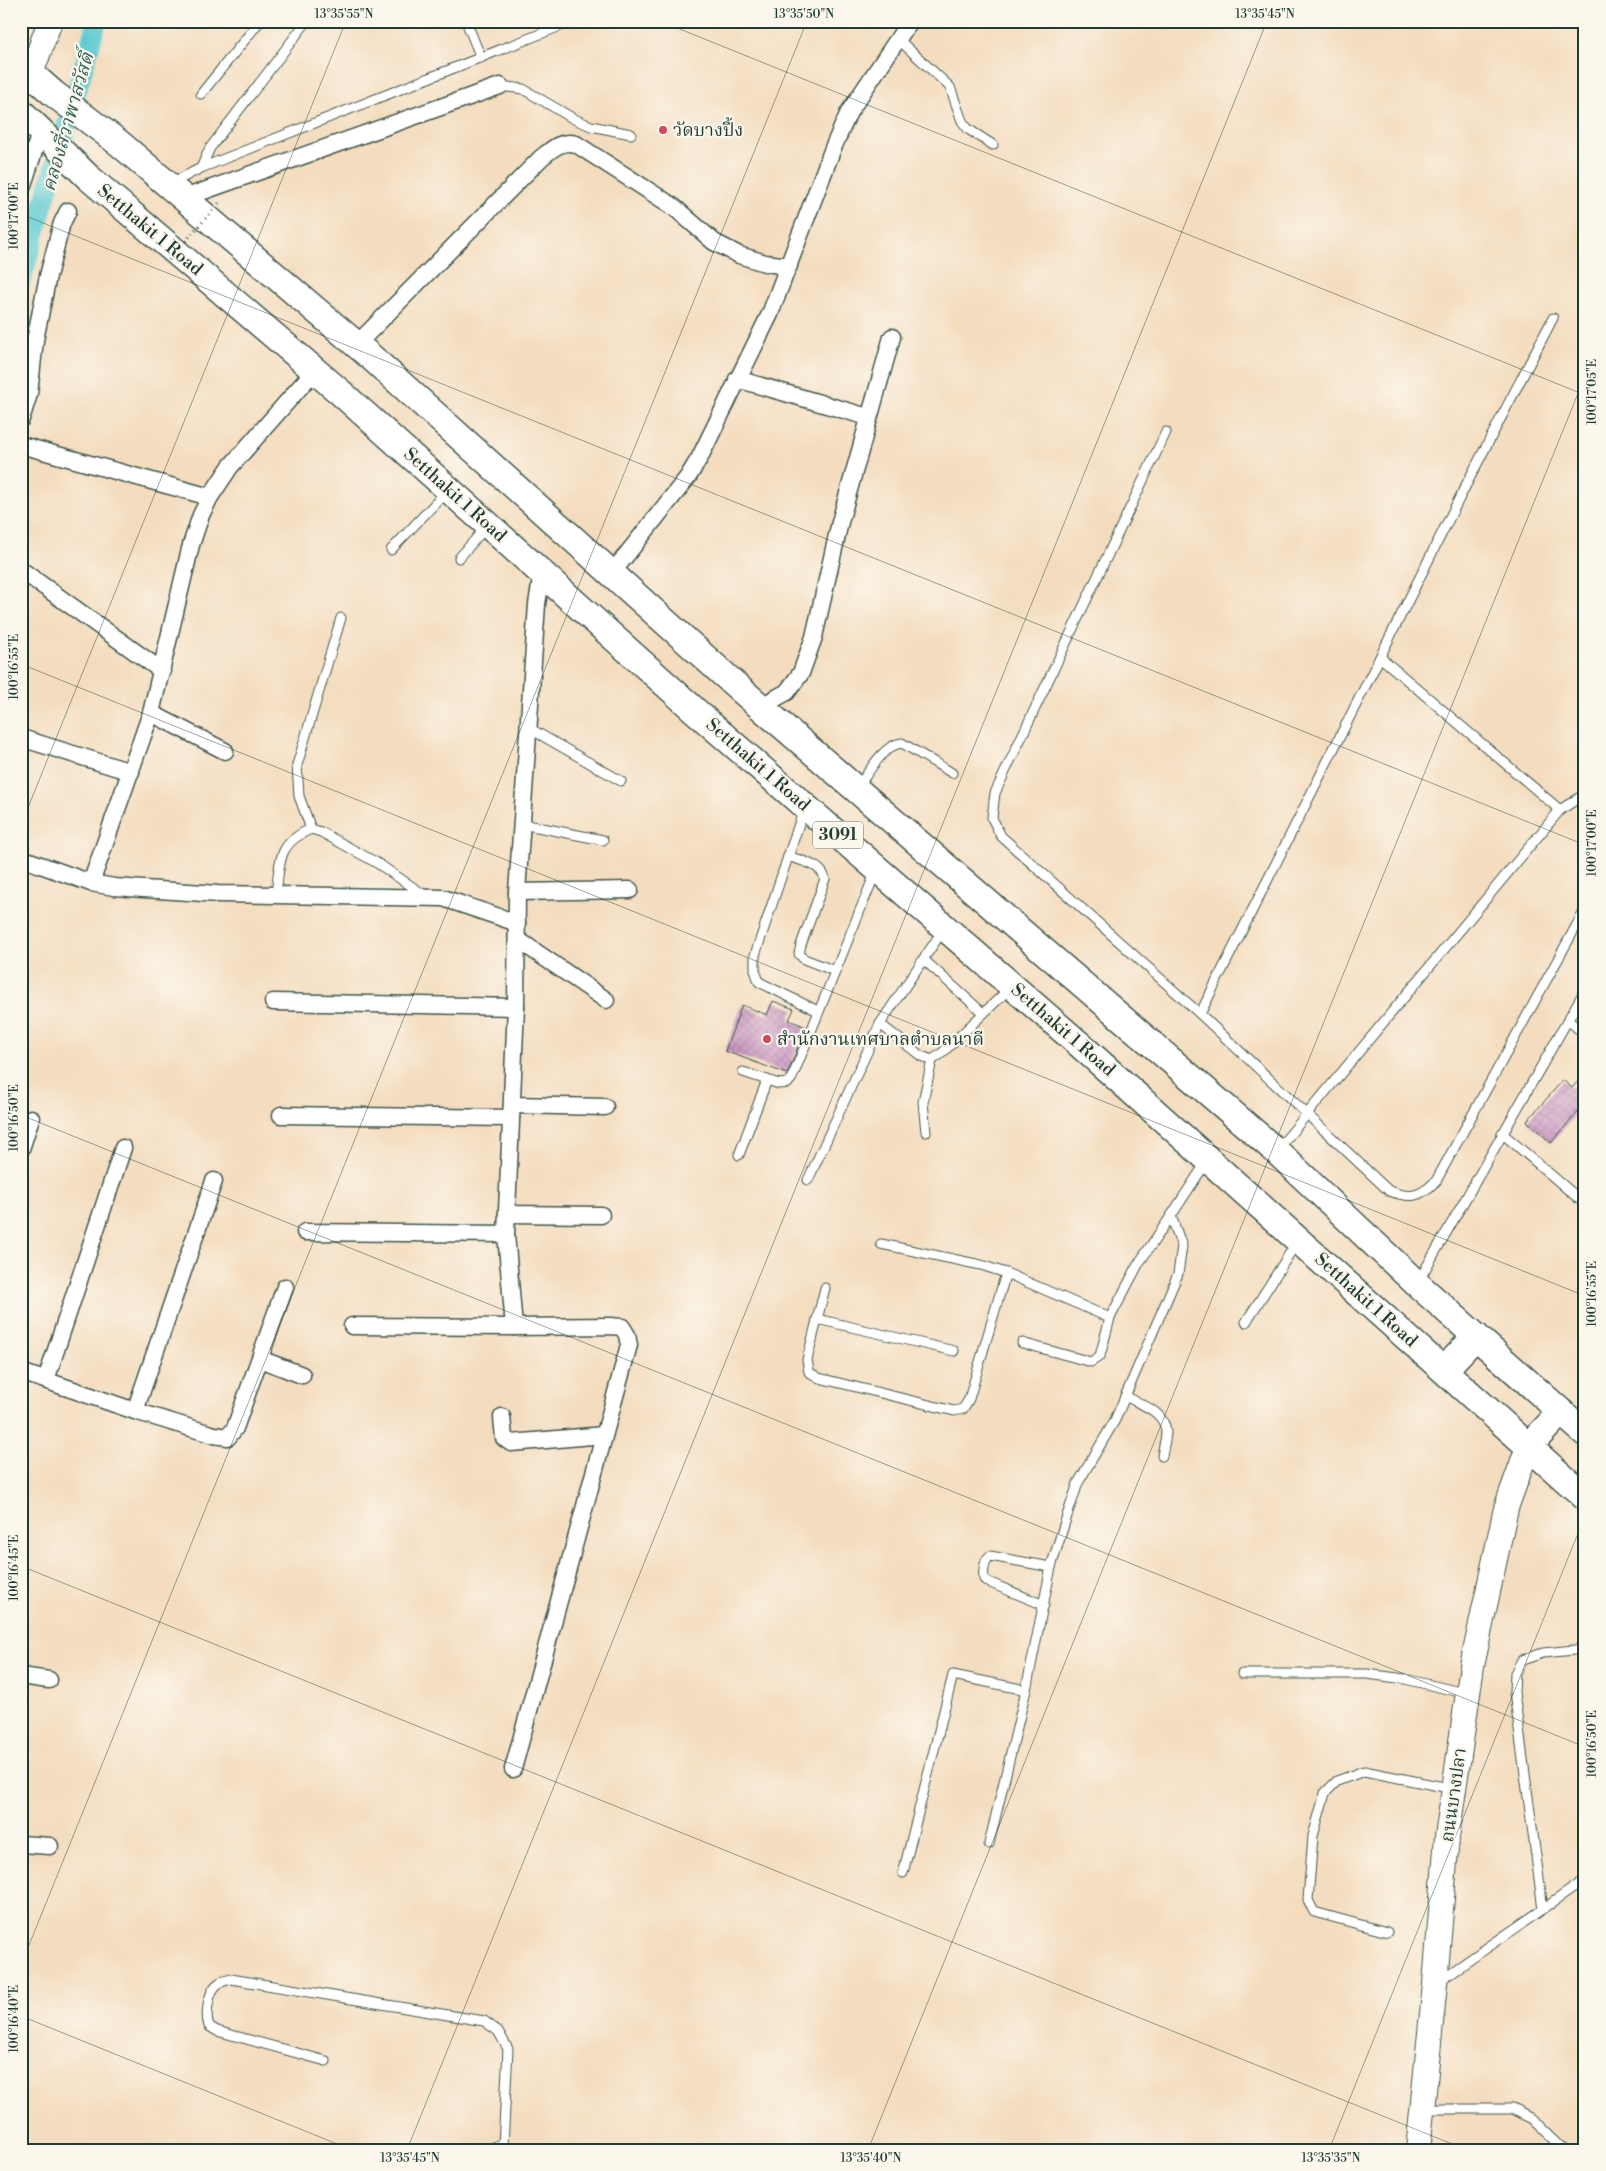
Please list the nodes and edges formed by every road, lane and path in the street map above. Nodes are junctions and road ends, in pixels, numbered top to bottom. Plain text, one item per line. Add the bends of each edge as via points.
1 (50, 21) edge
2 (260, 21) edge
3 (307, 21) edge
4 (466, 21) edge
5 (573, 21) edge
6 (910, 21) edge
7 (898, 39) junction
8 (481, 58) junction
9 (26, 70) edge
10 (500, 86) joint
11 (201, 94) dead end
12 (21, 112) edge
13 (43, 133) junction
14 (631, 134) dead end
15 (993, 145) dead end
16 (201, 168) junction
17 (21, 191) edge
18 (176, 192) junction
19 (219, 203) dead end
20 (68, 211) dead end
21 (169, 260) dead end
22 (789, 266) junction
23 (1553, 318) dead end
24 (892, 337) dead end
25 (356, 345) junction
26 (314, 370) junction
27 (737, 379) junction
28 (868, 417) junction
29 (21, 419) edge
30 (1166, 432) dead end
31 (21, 445) edge
32 (448, 489) junction
33 (210, 497) junction
34 (488, 525) junction
35 (391, 550) dead end
36 (459, 558) dead end
37 (21, 570) edge
38 (542, 573) junction
39 (612, 573) junction
40 (341, 618) dead end
41 (1380, 657) junction
42 (162, 671) junction
43 (760, 707) junction
44 (151, 713) junction
45 (528, 728) junction
46 (21, 738) edge
47 (225, 751) dead end
48 (131, 772) junction
49 (952, 773) dead end
50 (621, 781) dead end
51 (856, 790) junction
52 (1585, 794) edge
53 (805, 806) junction
54 (1560, 810) junction
55 (522, 824) junction
56 (311, 829) junction
57 (603, 840) dead end
58 (788, 856) junction
59 (21, 858) edge
60 (876, 868) junction
61 (91, 883) junction
62 (630, 890) dead end
63 (517, 892) junction
64 (276, 895) junction
65 (429, 897) junction
66 (1585, 910) edge
67 (945, 927) junction
68 (517, 931) junction
69 (923, 960) junction
70 (834, 971) junction
71 (1012, 986) junction
72 (1585, 990) edge
73 (606, 1000) dead end
74 (273, 1002) dead end
75 (516, 1008) junction
76 (818, 1011) junction
77 (983, 1013) junction
78 (1200, 1014) junction
79 (1568, 1020) junction
80 (880, 1024) junction
81 (1585, 1035) edge
82 (932, 1060) junction
83 (743, 1072) dead end
84 (767, 1080) junction
85 (605, 1107) dead end
86 (511, 1111) junction
87 (281, 1115) dead end
88 (1306, 1115) junction
89 (32, 1118) dead end
90 (926, 1132) dead end
91 (1502, 1133) junction
92 (123, 1148) dead end
93 (21, 1150) edge
94 (1276, 1151) junction
95 (739, 1155) dead end
96 (1208, 1158) junction
97 (808, 1180) dead end
98 (214, 1181) dead end
99 (1585, 1204) edge
100 (507, 1214) junction
101 (601, 1215) dead end
102 (1171, 1216) junction
103 (305, 1232) dead end
104 (506, 1234) junction
105 (1298, 1239) junction
106 (882, 1244) dead end
107 (1006, 1273) junction
108 (1417, 1284) junction
109 (285, 1287) dead end
110 (825, 1288) dead end
111 (1110, 1318) junction
112 (817, 1319) junction
113 (1246, 1322) dead end
114 (352, 1326) dead end
115 (514, 1328) junction
116 (1476, 1336) junction
117 (1022, 1344) dead end
118 (954, 1351) dead end
119 (260, 1359) junction
120 (1444, 1370) junction
121 (21, 1372) edge
122 (302, 1375) dead end
123 (46, 1380) junction
124 (1125, 1396) junction
125 (136, 1411) junction
126 (1560, 1412) junction
127 (502, 1417) dead end
128 (1585, 1433) edge
129 (604, 1434) junction
130 (1528, 1447) junction
131 (1162, 1456) dead end
132 (1585, 1497) edge
133 (1051, 1567) junction
134 (1044, 1605) junction
135 (1585, 1649) edge
136 (1242, 1674) dead end
137 (21, 1676) edge
138 (49, 1680) dead end
139 (1026, 1690) junction
140 (1468, 1694) junction
141 (513, 1768) dead end
142 (1454, 1789) junction
143 (21, 1844) edge
144 (989, 1844) dead end
145 (50, 1846) dead end
146 (903, 1873) dead end
147 (1585, 1880) edge
148 (1543, 1909) junction
149 (1387, 1932) dead end
150 (1435, 1984) junction
151 (326, 2061) dead end
152 (1422, 2109) junction
153 (505, 2148) edge
154 (490, 2150) edge
155 (1418, 2150) edge
156 (1564, 2150) edge

1 - 9 street
2 - 11 lane
3 - 16 lane via 210,148
4 - 8 lane
5 - 8 lane
6 - 7 street
7 - 15 lane via 950,87 968,129
7 - 22 street via 849,112
8 - 16 lane
9 - 18 main road, 3091
10 - 14 lane via 523,89 591,126
10 - 18 street
12 - 13 main road, Setthakit 1 Road / 3091
13 - 17 street
13 - 26 main road, Setthakit 1 Road / 3091 via 88,177
16 - 18 lane
18 - 25 main road, 3091
19 - 21 path, bridge
20 - 29 street via 48,276 35,340 29,394
22 - 25 street via 739,255 714,242 674,208 576,144 568,142 556,146 541,158
22 - 27 street via 770,314
23 - 41 lane
24 - 28 street
25 - 39 main road, 3091
26 - 32 main road, Setthakit 1 Road / 3091
26 - 33 street via 230,467
27 - 28 street
27 - 39 street via 688,477
28 - 43 street via 814,636 801,673 787,692
30 - 78 lane via 996,793 992,818 1001,836
31 - 33 street
32 - 34 main road, Setthakit 1 Road / 3091
32 - 35 lane
33 - 42 street via 191,546
34 - 36 lane
34 - 38 main road, Setthakit 1 Road / 3091
37 - 42 street
38 - 45 street
38 - 53 main road, Setthakit 1 Road / 3091
39 - 43 main road, 3091
40 - 56 lane via 297,765 298,796
41 - 54 lane
41 - 78 lane
42 - 44 street
43 - 51 main road, 3091
44 - 47 street
44 - 48 street
45 - 50 lane
45 - 55 street
46 - 48 street
48 - 61 street
49 - 51 lane via 902,743 895,744
51 - 94 main road, 3091
52 - 54 lane
53 - 58 lane
53 - 60 main road, Setthakit 1 Road / 3091
54 - 88 lane
55 - 57 lane
55 - 63 street
56 - 64 lane via 296,835 287,844 281,856
56 - 65 lane via 377,863
58 - 70 lane via 818,868 824,874 799,954
58 - 76 lane via 755,955 755,970 759,982
59 - 61 street
60 - 67 main road, Setthakit 1 Road / 3091
60 - 70 lane
61 - 64 street via 156,891
62 - 63 street
63 - 68 street
64 - 65 street
65 - 68 street via 452,901
66 - 88 lane via 1436,1181 1423,1194 1403,1196 1389,1191
67 - 69 lane
67 - 71 main road, Setthakit 1 Road / 3091
68 - 73 street
68 - 75 street
69 - 77 lane
69 - 80 lane
70 - 76 lane
71 - 77 lane
71 - 96 main road, Setthakit 1 Road / 3091
72 - 79 lane
74 - 75 street
75 - 86 street
76 - 84 lane via 788,1083
77 - 82 lane
78 - 88 lane
79 - 81 lane
79 - 91 lane
80 - 82 lane via 921,1056
80 - 97 lane
82 - 90 lane via 923,1102
83 - 84 lane
84 - 95 lane
85 - 86 street
86 - 87 street
86 - 100 street
88 - 94 lane
89 - 93 street
91 - 99 lane
91 - 108 lane
92 - 123 street
94 - 108 main road, 3091
96 - 102 lane
96 - 105 main road, Setthakit 1 Road / 3091
98 - 125 street
100 - 101 street
100 - 104 street
102 - 111 lane via 1139,1263
102 - 124 lane via 1182,1246 1178,1274
103 - 104 street
104 - 115 street
105 - 113 lane
105 - 120 main road, Setthakit 1 Road / 3091
106 - 107 lane
107 - 111 lane
107 - 112 lane via 963,1409 954,1411 819,1378 809,1372 808,1360
108 - 116 main road, 3091
109 - 119 street
110 - 112 lane
111 - 117 lane via 1100,1356 1091,1362
112 - 118 lane
114 - 115 street
115 - 129 street via 622,1327 629,1345
116 - 120 main road
116 - 126 main road, 3091
119 - 122 street
119 - 125 street via 235,1428 228,1437
120 - 130 main road, Setthakit 1 Road / 3091
121 - 123 street
123 - 125 street
124 - 131 lane via 1153,1410 1163,1419 1166,1431
124 - 133 lane via 1115,1420 1078,1483
126 - 128 main road, 3091
126 - 130 main road
127 - 129 street via 504,1438 512,1443
129 - 141 street
130 - 132 main road, Setthakit 1 Road / 3091
130 - 140 street, ถนนบางปลา via 1504,1517
133 - 134 lane
133 - 134 lane via 990,1556 983,1574 988,1582
134 - 139 lane
135 - 148 lane via 1543,1653 1522,1660 1515,1673 1514,1692
136 - 140 lane via 1367,1674
137 - 138 street
139 - 144 lane
139 - 146 lane via 953,1675
140 - 142 street, ถนนบางปลา
142 - 149 lane via 1364,1771 1337,1781 1325,1793 1313,1836 1308,1900 1314,1912
142 - 150 street, ถนนบางปลา
143 - 145 street
147 - 148 lane
148 - 150 lane
150 - 152 street, ถนนบางปลา
151 - 153 lane via 217,2031 209,2026 206,2019 212,1992 218,1984 231,1979 484,2021 498,2031 508,2049
152 - 155 street, ถนนบางปลา
152 - 156 lane via 1512,2109 1532,2119
153 - 154 lane via 493,2146

